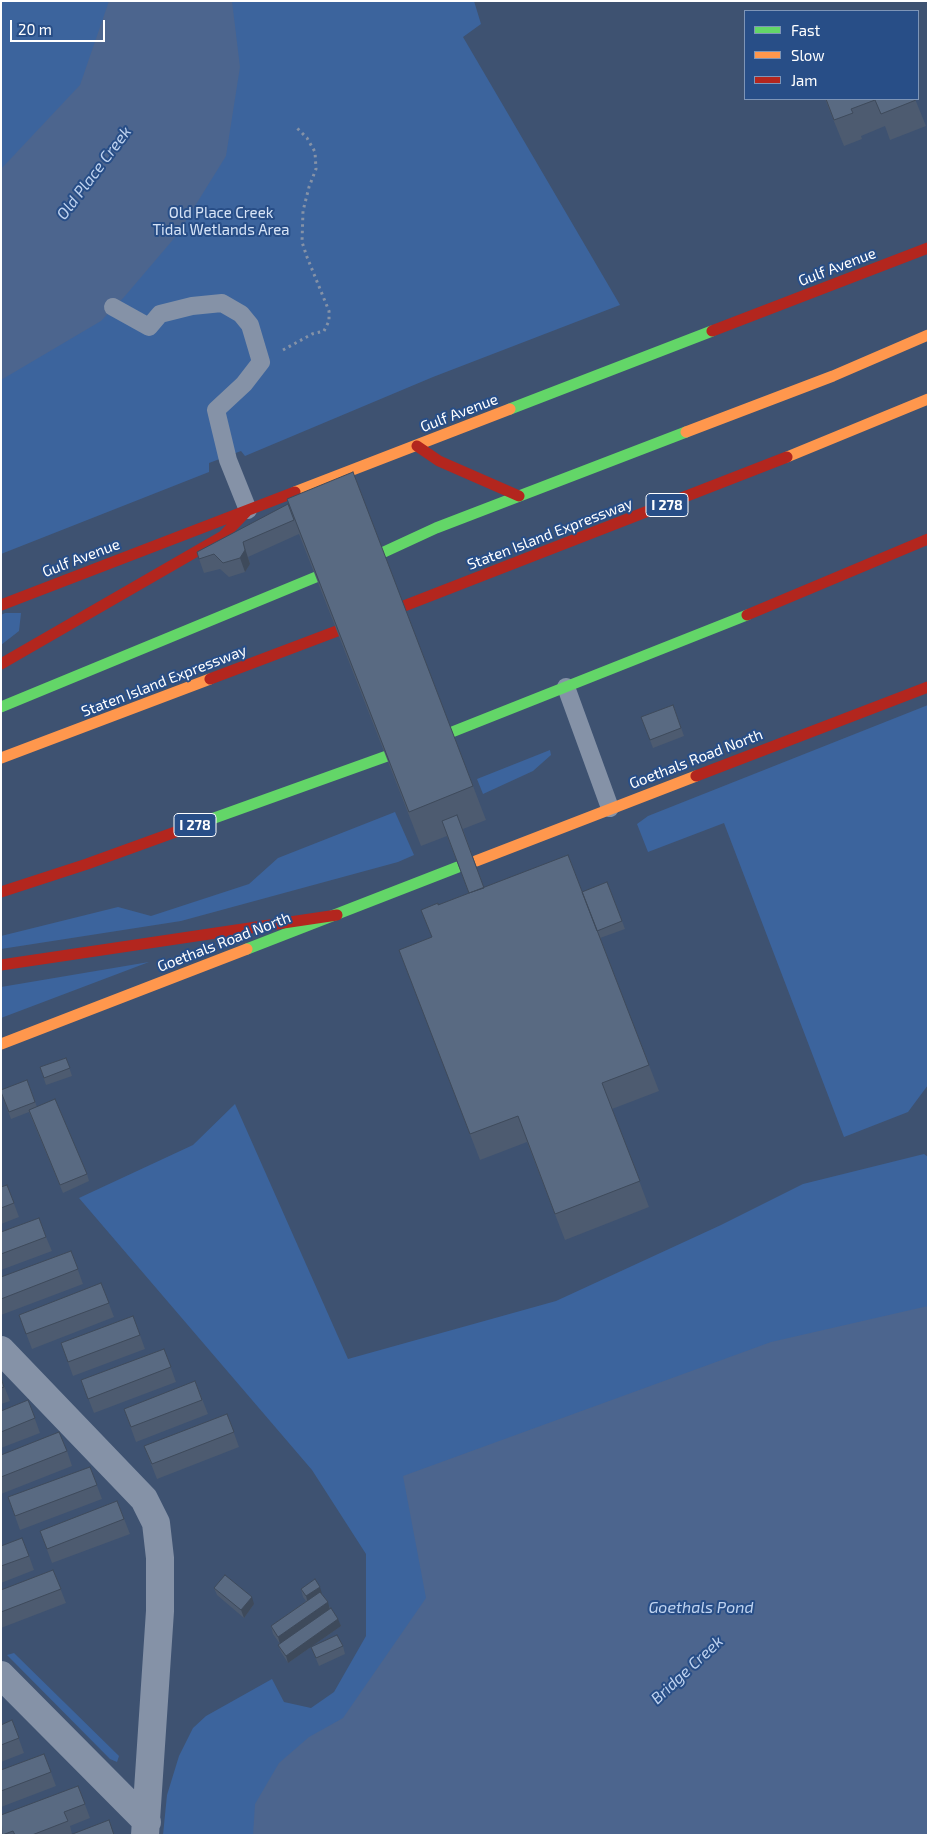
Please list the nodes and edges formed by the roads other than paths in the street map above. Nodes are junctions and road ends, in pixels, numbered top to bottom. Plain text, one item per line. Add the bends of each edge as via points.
1 (928, 248) edge
2 (113, 307) dead end
3 (928, 335) edge
4 (928, 399) edge
5 (417, 446) junction
6 (519, 496) junction
7 (248, 510) junction
8 (928, 539) edge
9 (384, 552) edge
10 (316, 578) edge
11 (1, 605) edge
12 (404, 606) edge
13 (337, 631) edge
14 (1, 664) edge
15 (566, 687) junction
16 (928, 687) edge
17 (1, 707) edge
18 (452, 732) edge
19 (387, 756) edge
20 (1, 758) edge
21 (610, 808) junction
22 (476, 861) edge
23 (458, 867) edge
24 (1, 892) edge
25 (337, 915) junction
26 (1, 965) edge
27 (1, 1044) edge
28 (1, 1350) edge
29 (1, 1675) edge
30 (146, 1829) edge

1 - 5 main road, Gulf Avenue
2 - 7 lane via 148,327 160,314 222,303 241,314 250,325 260,362 244,384 216,410 228,460
3 - 6 main road via 833,376
4 - 12 main road, Staten Island Expressway / I 278 via 746,474
5 - 6 main road via 439,461
5 - 7 main road, Gulf Avenue
6 - 9 main road
7 - 11 main road, Gulf Avenue
7 - 14 main road via 223,536
8 - 15 main road
10 - 17 main road
13 - 20 main road, Staten Island Expressway
15 - 18 main road
15 - 21 lane
16 - 21 main road, Goethals Road North
19 - 24 main road, I 278
21 - 22 main road, Goethals Road North
23 - 25 main road, Goethals Road North
25 - 26 main road
25 - 27 main road, Goethals Road North
28 - 30 street via 144,1499 156,1523 160,1611
29 - 30 street

